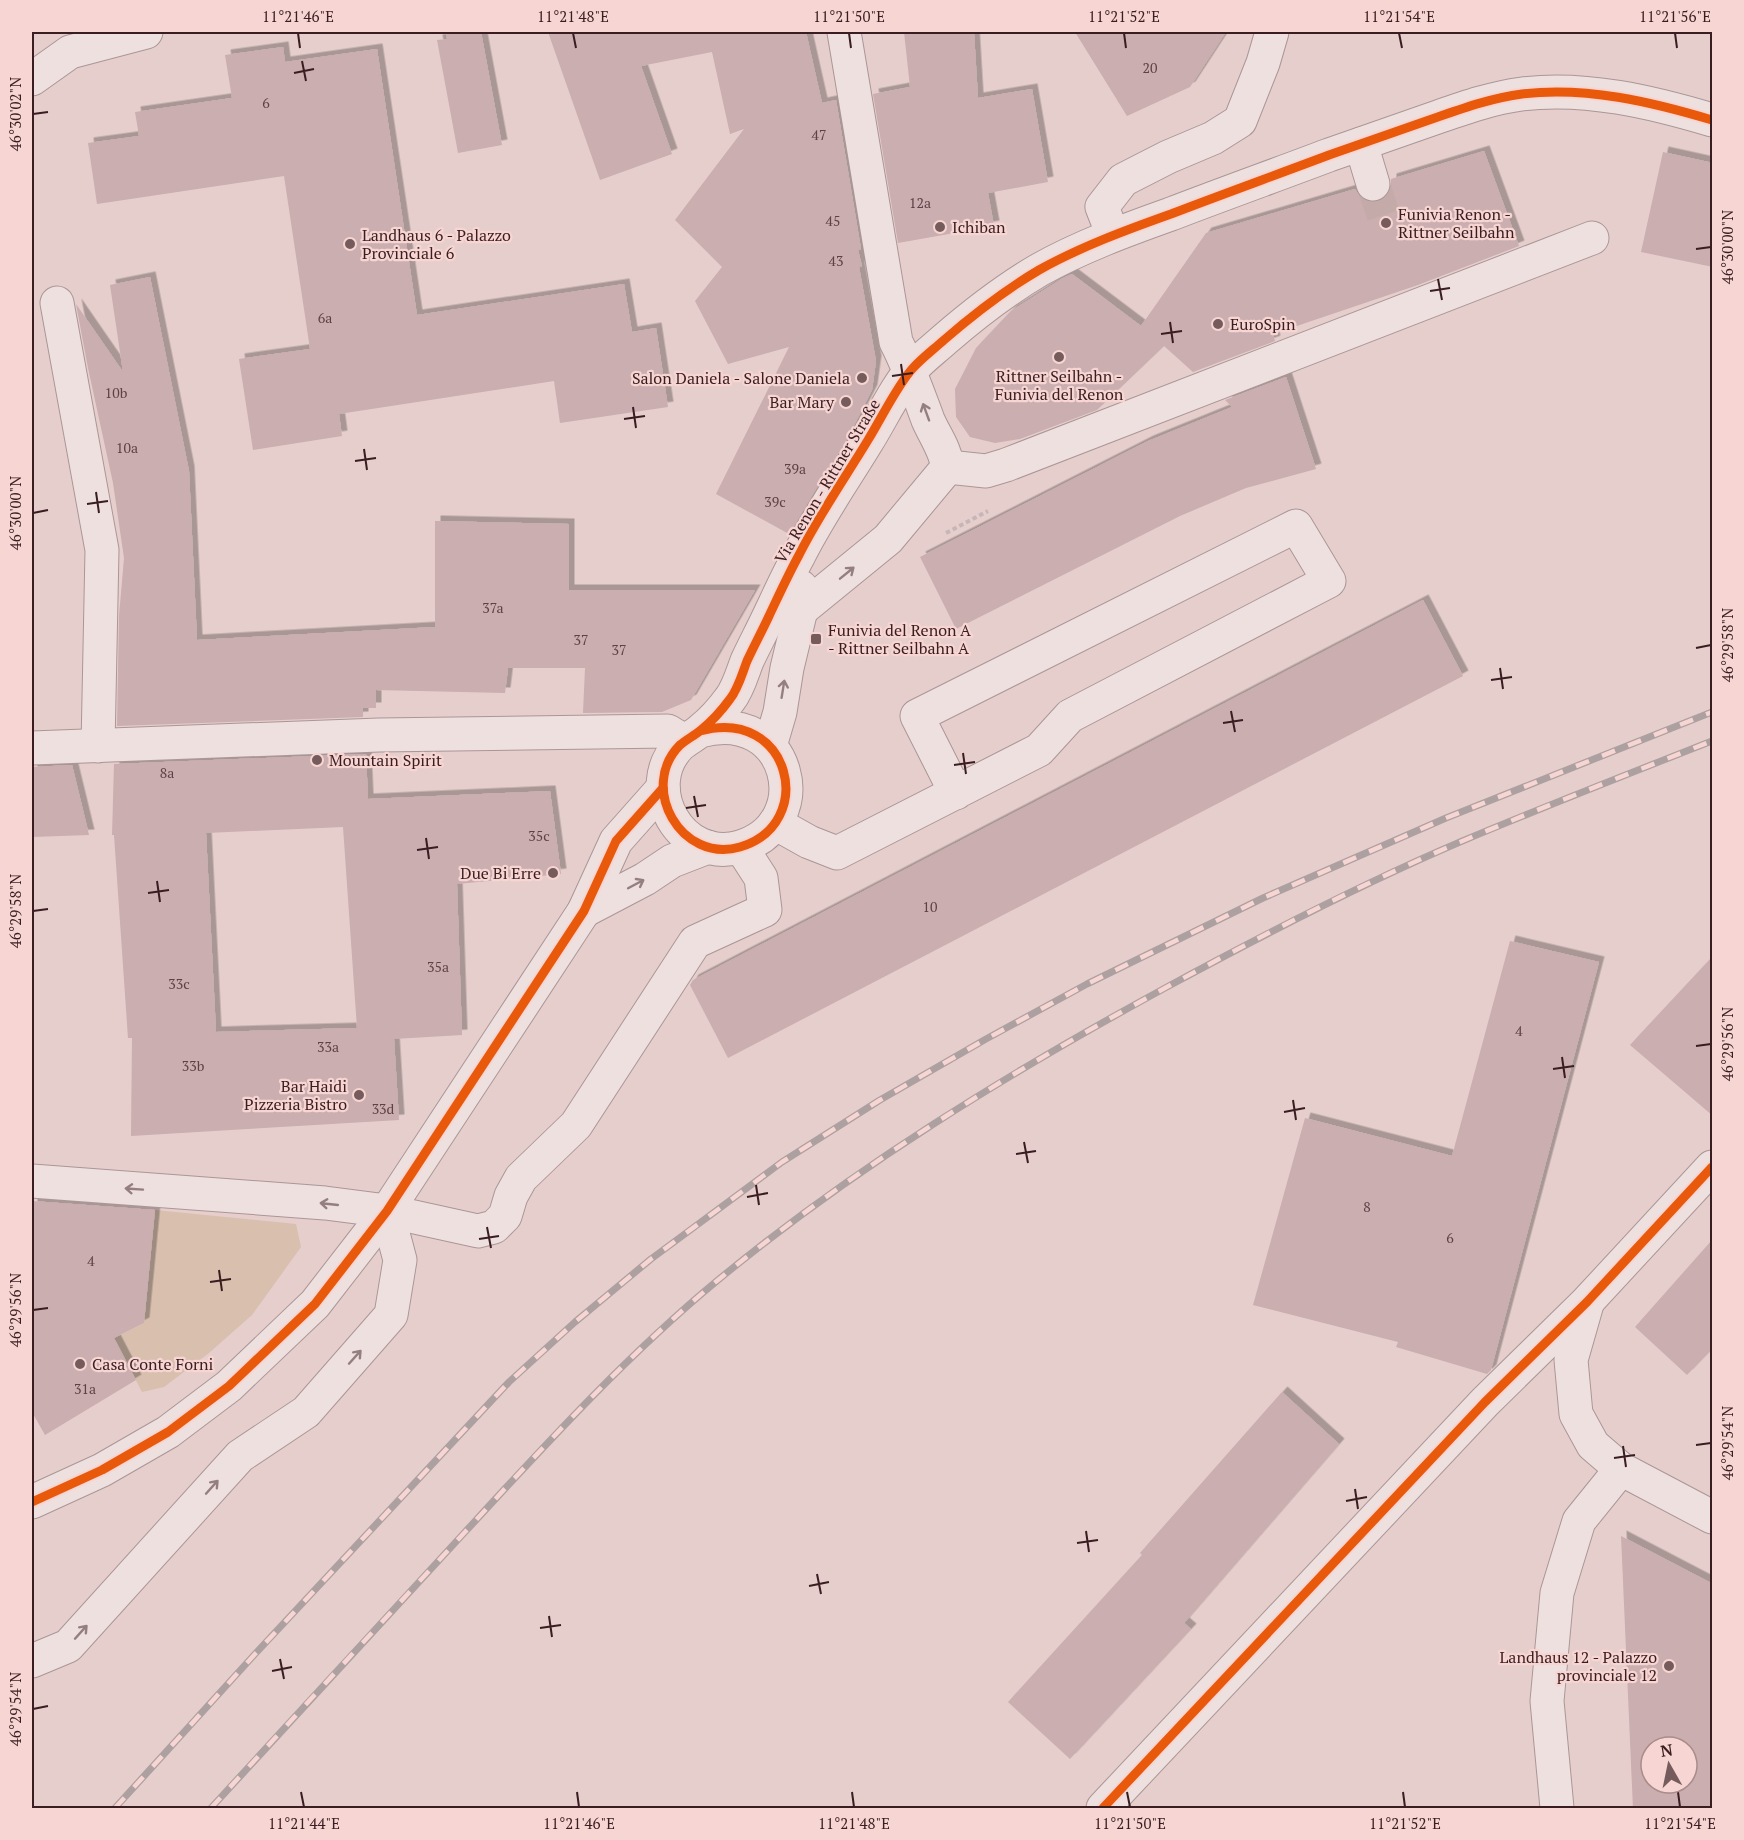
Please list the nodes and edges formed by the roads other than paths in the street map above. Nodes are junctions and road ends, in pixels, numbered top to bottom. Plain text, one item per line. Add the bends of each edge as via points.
1 (146, 32) edge
2 (844, 32) edge
3 (1272, 32) edge
4 (72, 42) edge
5 (32, 79) edge
6 (1713, 120) edge
7 (1361, 144) junction
8 (1373, 184) tunnel mouth
9 (1113, 235) junction
10 (1592, 238) dead end
11 (57, 303) dead end
12 (910, 370) junction
13 (948, 467) junction
14 (800, 553) junction
15 (801, 610) junction
16 (692, 736) junction
17 (98, 746) junction
18 (770, 746) junction
19 (32, 748) edge
20 (663, 788) junction
21 (956, 793) junction
22 (775, 823) junction
23 (708, 847) junction
24 (741, 847) junction
25 (584, 911) junction
26 (1713, 1167) edge
27 (32, 1181) edge
28 (387, 1211) junction
29 (1587, 1302) junction
30 (1621, 1469) junction
31 (32, 1502) edge
32 (1713, 1517) edge
33 (32, 1661) edge
34 (1103, 1809) edge
35 (1557, 1809) edge

1 - 4 street
2 - 12 street via 896,342
3 - 9 street via 1240,121 1213,138 1123,180 1102,207
4 - 5 street
6 - 7 street, Via Renon - Rittner Straße via 1616,97 1559,92 1521,94 1481,102
7 - 8 street
7 - 9 street, Via Renon - Rittner Straße
9 - 12 street, Via Renon - Rittner Straße via 1039,270 987,305
10 - 13 street via 1006,465 986,471
11 - 17 street via 102,550
13 -> 12 street
12 - 14 street, Via Renon - Rittner Straße
15 -> 13 street via 888,539
14 - 15 street, Via Renon - Rittner Straße
14 - 16 street, Via Renon - Rittner Straße via 732,697
18 -> 15 street, Via Renon - Rittner Straße
16 - 17 street via 668,730 379,735
16 - 18 street via 718,726 737,728 755,734
16 - 20 street, Via Renon - Rittner Straße via 672,754
17 - 19 street
18 - 22 street via 781,763 786,784 784,804
20 - 23 street, Via Renon - Rittner Straße via 666,808 675,826
20 - 25 street, Via Renon - Rittner Straße via 616,841
21 - 21 street via 1039,750 1070,716 1329,581 1296,526 917,716
21 - 22 street via 837,853
22 - 24 street via 760,838
23 - 24 street, Via Renon - Rittner Straße
25 -> 23 street, Via Renon - Rittner Straße via 672,861
24 - 28 street via 761,878 765,910 695,942 576,1125 521,1178 505,1216 494,1227 478,1232
25 - 28 street
26 - 29 street
28 -> 27 street
28 - 31 street via 315,1304 228,1386 168,1432 102,1470
33 -> 28 street via 68,1646 240,1456 306,1412 391,1316 400,1260
29 - 30 street via 1571,1360 1576,1414 1593,1444
29 - 34 street via 1485,1402
30 - 32 street
30 - 35 street via 1579,1521 1557,1593 1547,1701

